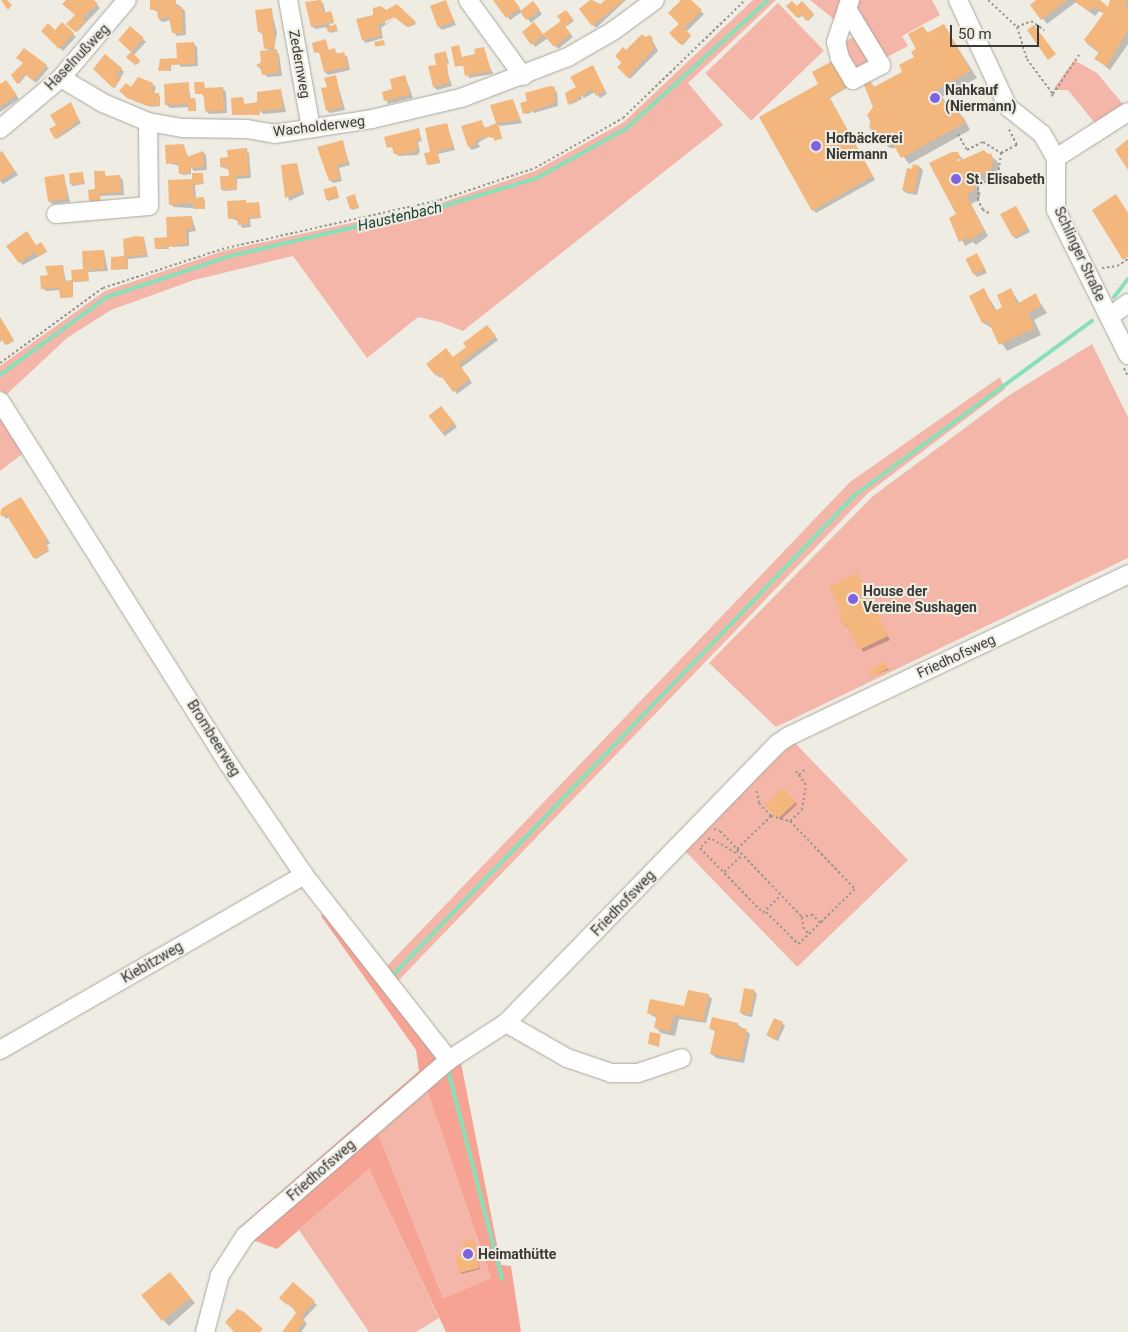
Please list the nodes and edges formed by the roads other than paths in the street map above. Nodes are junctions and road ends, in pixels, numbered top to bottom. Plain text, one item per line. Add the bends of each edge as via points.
1 (127, 0) edge
2 (288, 0) edge
3 (468, 0) edge
4 (655, 0) edge
5 (958, 0) edge
6 (523, 76) junction
7 (61, 78) junction
8 (1128, 112) edge
9 (148, 122) junction
10 (311, 128) junction
11 (0, 129) edge
12 (1056, 158) junction
13 (56, 214) dead end
14 (1128, 303) edge
15 (1109, 317) junction
16 (1128, 355) edge
17 (0, 402) edge
18 (1128, 574) edge
19 (304, 875) junction
20 (506, 1023) junction
21 (0, 1050) edge
22 (682, 1058) dead end
23 (449, 1060) junction
24 (205, 1332) edge

1 - 7 street, Haselnußweg
2 - 10 street, Zedernweg
3 - 6 street
4 - 6 street, Wacholderweg via 613,31 568,57
5 - 12 street via 1008,107 1042,134
6 - 10 street, Wacholderweg via 444,103
7 - 9 street, Wacholderweg via 103,103
7 - 11 street, Haselnußweg
8 - 12 street
9 - 10 street, Wacholderweg via 183,128 247,129 274,134
9 - 13 street via 149,206
12 - 15 street, Schlinger Straße via 1056,210
14 - 15 street
15 - 16 street, Schlinger Straße
17 - 19 street, Brombeerweg via 228,763
18 - 20 street, Friedhofsweg via 789,736
19 - 21 street, Kiebitzweg
19 - 23 street, Brombeerweg
20 - 22 street via 566,1058 611,1073 638,1073
20 - 23 street, Friedhofsweg
23 - 24 street, Friedhofsweg via 245,1236 220,1275

